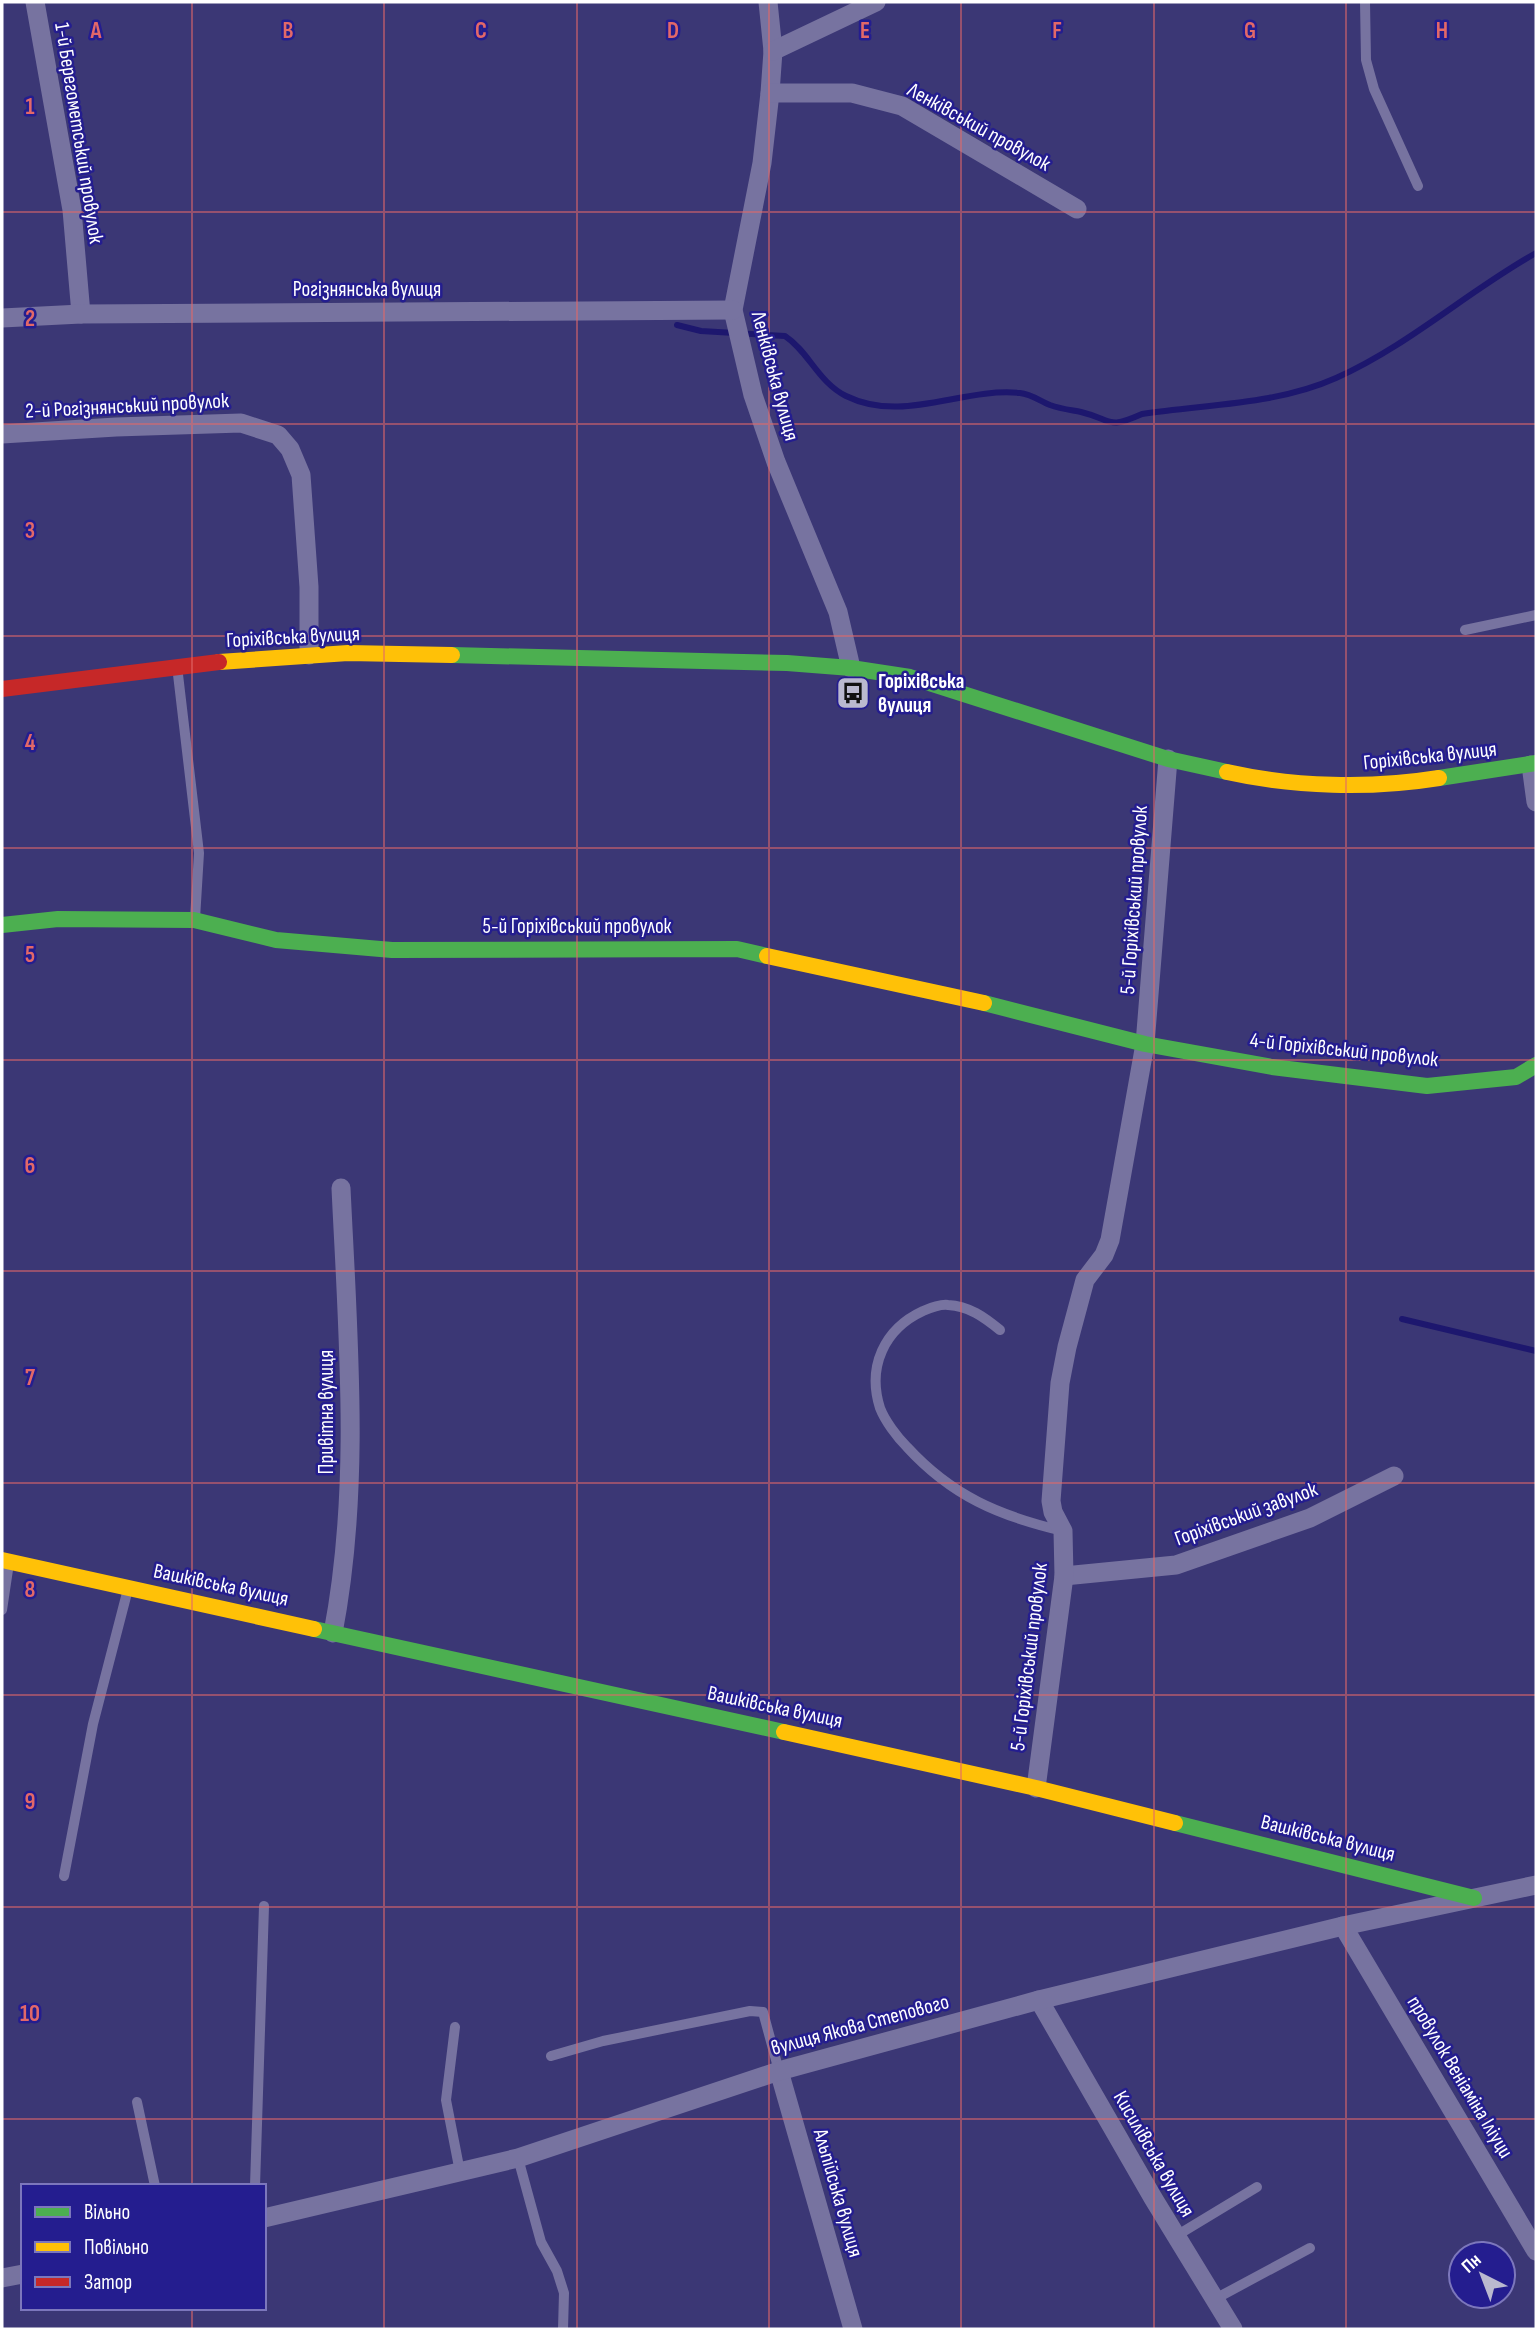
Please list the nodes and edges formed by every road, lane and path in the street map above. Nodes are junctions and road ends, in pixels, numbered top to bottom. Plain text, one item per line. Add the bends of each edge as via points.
1 (35, 2) edge
2 (768, 2) edge
3 (876, 2) edge
4 (1365, 2) edge
5 (774, 51) junction
6 (771, 93) junction
7 (1418, 186) dead end
8 (1077, 209) dead end
9 (733, 310) junction
10 (81, 314) junction
11 (2, 318) edge
12 (2, 434) edge
13 (1536, 615) edge
14 (1465, 630) dead end
15 (309, 655) junction
16 (177, 665) junction
17 (851, 668) junction
18 (2, 689) edge
19 (1168, 759) junction
20 (1534, 764) edge
21 (1536, 802) edge
22 (194, 920) junction
23 (2, 925) edge
24 (1145, 1044) junction
25 (1536, 1065) edge
26 (341, 1188) dead end
27 (1000, 1330) dead end
28 (1394, 1476) dead end
29 (1063, 1531) junction
30 (5, 1561) edge
31 (1064, 1576) junction
32 (128, 1588) junction
33 (2, 1611) edge
34 (334, 1633) junction
35 (1036, 1788) junction
36 (64, 1876) dead end
37 (1536, 1885) edge
38 (1474, 1898) junction
39 (264, 1906) dead end
40 (1343, 1926) junction
41 (1039, 2000) junction
42 (454, 2027) dead end
43 (551, 2056) dead end
44 (779, 2071) junction
45 (137, 2102) dead end
46 (518, 2158) junction
47 (460, 2172) junction
48 (155, 2184) edge
49 (255, 2184) edge
50 (1257, 2187) dead end
51 (266, 2218) edge
52 (1176, 2236) junction
53 (1310, 2248) dead end
54 (1536, 2251) edge
55 (21, 2274) edge
56 (2, 2278) edge
57 (1215, 2299) junction
58 (563, 2329) edge
59 (853, 2329) edge
60 (1233, 2329) edge

1 - 10 street, 1-й Берегометський провулок via 72,210
2 - 5 street, Ленківська вулиця
3 - 5 street
4 - 7 lane via 1366,60 1374,89
5 - 6 street, Ленківська вулиця
6 - 8 street, Ленківський провулок via 852,93 902,106
6 - 9 street, Ленківська вулиця
9 - 10 street, Рогізнянська вулиця
9 - 17 street, Ленківська вулиця via 753,395 838,612
10 - 11 street, Рогізнянська вулиця
12 - 15 street, 2-й Рогізнянський провулок via 241,424 278,435 301,475
13 - 14 lane
15 - 16 street, Горіхівська вулиця
15 - 17 street, Горіхівська вулиця
16 - 18 street, Горіхівська вулиця
16 - 22 lane via 200,853
17 - 19 street, Горіхівська вулиця via 910,677
19 - 20 street, Горіхівська вулиця via 1240,776 1304,784 1402,784
19 - 24 street, 5-й Горіхівський провулок
20 - 21 street
22 - 23 street, 5-й Горіхівський провулок via 58,919
22 - 24 street, 5-й Горіхівський провулок via 276,940 392,950 737,949 993,1004
24 - 25 street, 4-й Горіхівський провулок via 1272,1067 1427,1086 1516,1077
24 - 29 street, 5-й Горіхівський провулок via 1110,1240 1085,1280 1060,1383 1051,1501
26 - 34 street, Привітна вулиця via 349,1351 349,1527
27 - 29 lane via 977,1312 946,1304 911,1317 885,1341 878,1357 875,1380 881,1410 933,1476 978,1503 1030,1524
28 - 31 street, Горіхівський завулок via 1310,1518 1176,1565
29 - 31 street, 5-й Горіхівський провулок
30 - 32 street, Вашківська вулиця
30 - 33 lane
31 - 35 street, 5-й Горіхівський провулок
32 - 34 street, Вашківська вулиця
32 - 36 lane via 93,1724
34 - 35 street, Вашківська вулиця
35 - 38 street, Вашківська вулиця
37 - 38 street, Вашківська вулиця
38 - 40 street, вулиця Якова Степового
39 - 49 lane
40 - 41 street, вулиця Якова Степового
40 - 54 street, провулок Веніаміна Іліуци
41 - 44 street, вулиця Якова Степового
41 - 52 street, Кисилівська вулиця
42 - 47 lane via 446,2100
43 - 44 lane via 750,2011 763,2012
44 - 46 street, вулиця Якова Степового
44 - 59 street, Альпійська вулиця
45 - 48 lane
46 - 47 street, вулиця Якова Степового
46 - 58 lane via 541,2242 564,2293
47 - 51 street, вулиця Якова Степового
50 - 52 lane
52 - 57 street, Кисилівська вулиця
53 - 57 lane
55 - 56 street
57 - 60 street, Кисилівська вулиця

